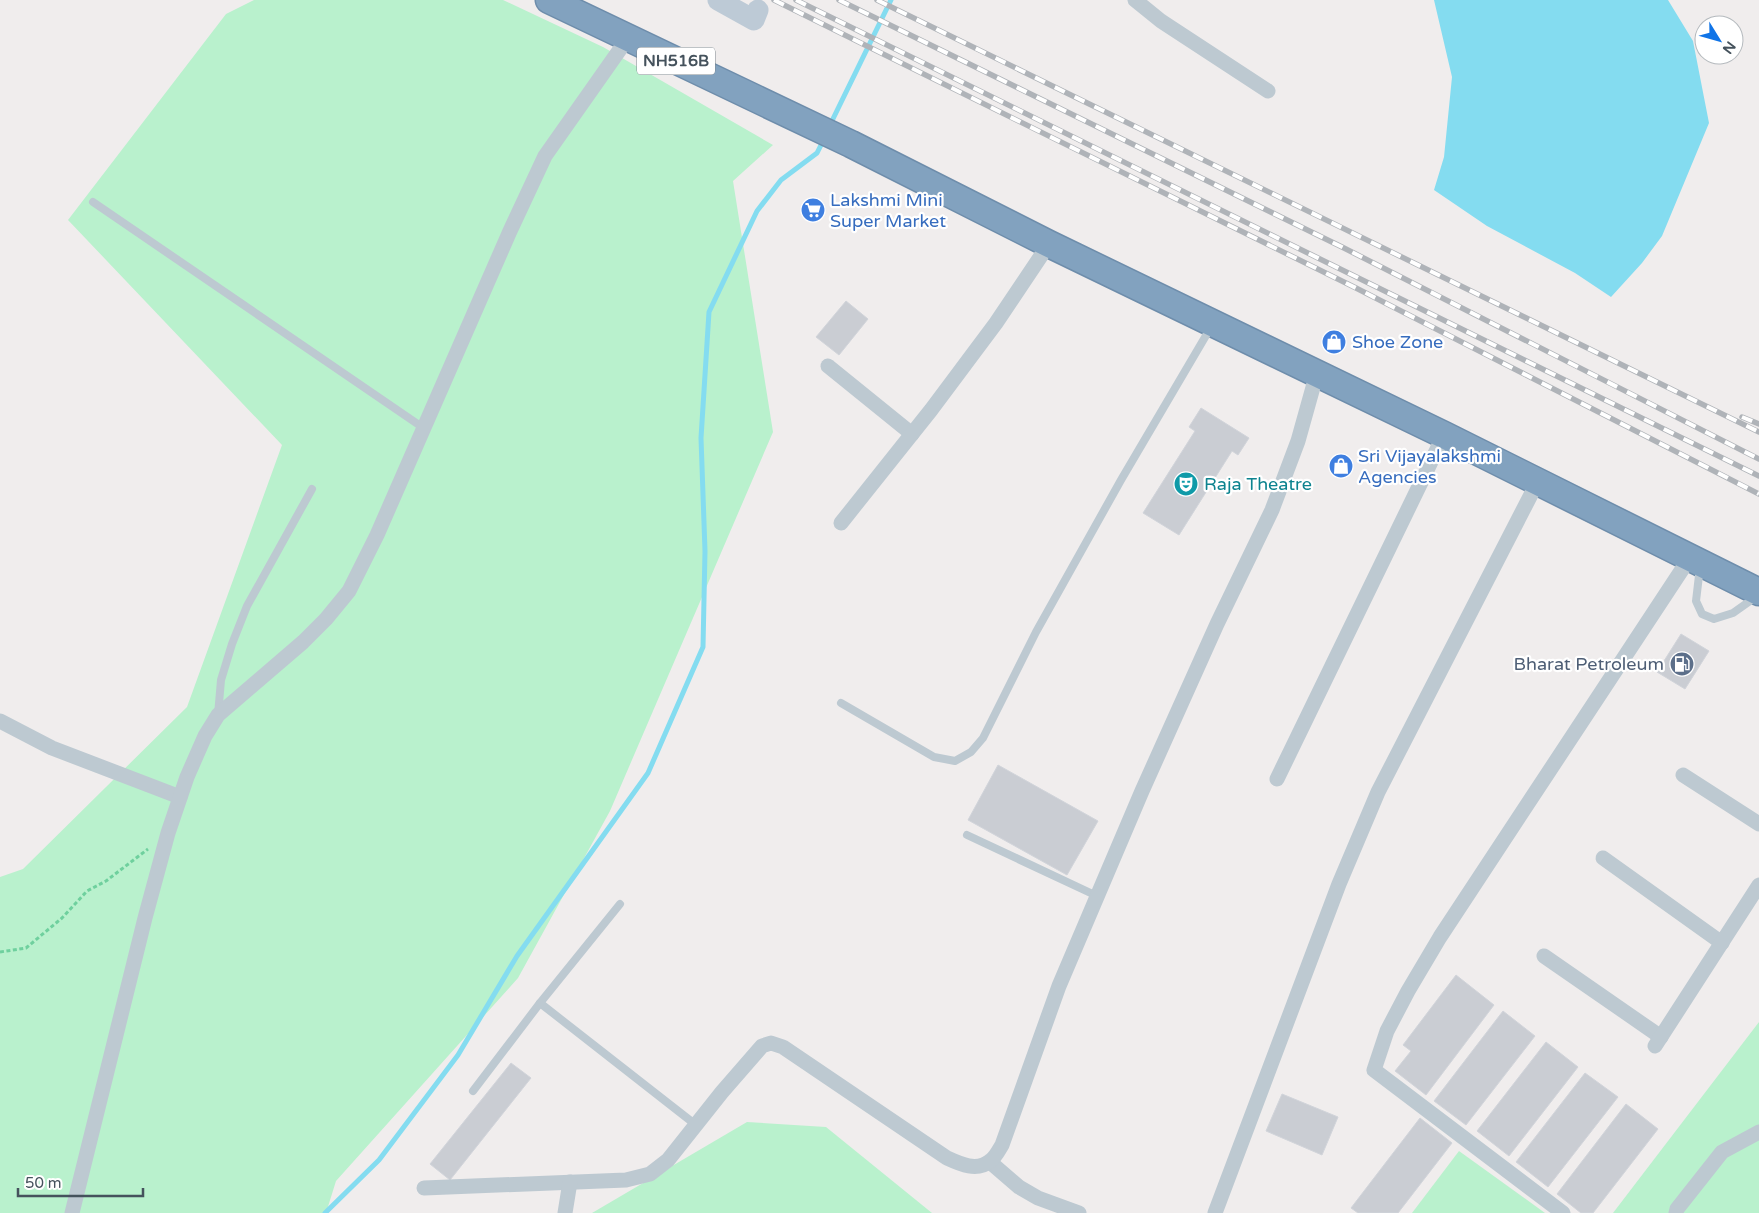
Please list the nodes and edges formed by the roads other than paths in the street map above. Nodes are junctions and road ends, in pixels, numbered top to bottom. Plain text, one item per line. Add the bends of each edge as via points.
1 (548, 0) edge
2 (718, 0) edge
3 (1135, 0) edge
4 (758, 10) dead end
5 (628, 38) junction
6 (1268, 91) dead end
7 (93, 202) dead end
8 (1049, 244) junction
9 (1214, 323) junction
10 (828, 366) dead end
11 (1318, 373) junction
12 (425, 429) junction
13 (912, 434) junction
14 (1444, 435) junction
15 (1538, 481) junction
16 (312, 488) dead end
17 (841, 523) dead end
18 (1695, 561) junction
19 (1759, 594) edge
20 (841, 704) dead end
21 (218, 715) junction
22 (0, 721) edge
23 (1683, 775) dead end
24 (1277, 779) dead end
25 (180, 797) junction
26 (1759, 824) edge
27 (967, 836) dead end
28 (1604, 858) dead end
29 (1759, 885) edge
30 (1097, 896) junction
31 (620, 904) dead end
32 (1722, 943) junction
33 (1544, 956) dead end
34 (540, 1003) junction
35 (473, 1091) dead end
36 (696, 1125) junction
37 (1759, 1132) edge
38 (990, 1162) junction
39 (570, 1182) junction
40 (424, 1188) dead end
41 (72, 1213) edge
42 (565, 1213) edge
43 (1079, 1213) edge
44 (1215, 1213) edge
45 (1563, 1213) edge
46 (1676, 1213) edge

1 - 5 highway, NH516B
2 - 4 street via 754,20
3 - 6 street
5 - 8 highway, NH516B via 851,144
5 - 12 street via 545,156
7 - 12 lane
8 - 9 highway, NH516B
8 - 13 street via 996,323
9 - 11 highway, NH516B
9 - 20 lane via 1121,480 1036,632 983,738 971,752 955,761 934,757
10 - 13 street
11 - 14 highway, NH516B
11 - 30 street via 1298,441 1272,510 1217,624
12 - 21 street via 378,535 348,591 303,642
13 - 17 street
14 - 15 highway, NH516B
14 - 24 street
15 - 18 highway, NH516B
15 - 44 street via 1378,792 1339,884
16 - 21 lane via 247,606 221,680
18 - 19 highway, NH516B
18 - 19 lane via 1696,601 1702,614 1714,619 1733,612
18 - 45 street via 1440,937 1388,1031 1374,1070
21 - 25 street via 205,736
22 - 25 street via 52,748
23 - 26 street
25 - 41 street via 145,918
27 - 30 lane
28 - 32 street
29 - 32 street
30 - 38 street via 1059,986 1002,1144
31 - 34 lane
32 - 33 street via 1658,1041
34 - 35 lane
34 - 36 lane
36 - 38 street via 754,1053 771,1043 783,1047 947,1158 976,1167
36 - 39 street via 668,1160 650,1174 626,1180
37 - 46 street via 1722,1152
38 - 43 street via 1019,1187 1038,1198
39 - 40 street
39 - 42 street

